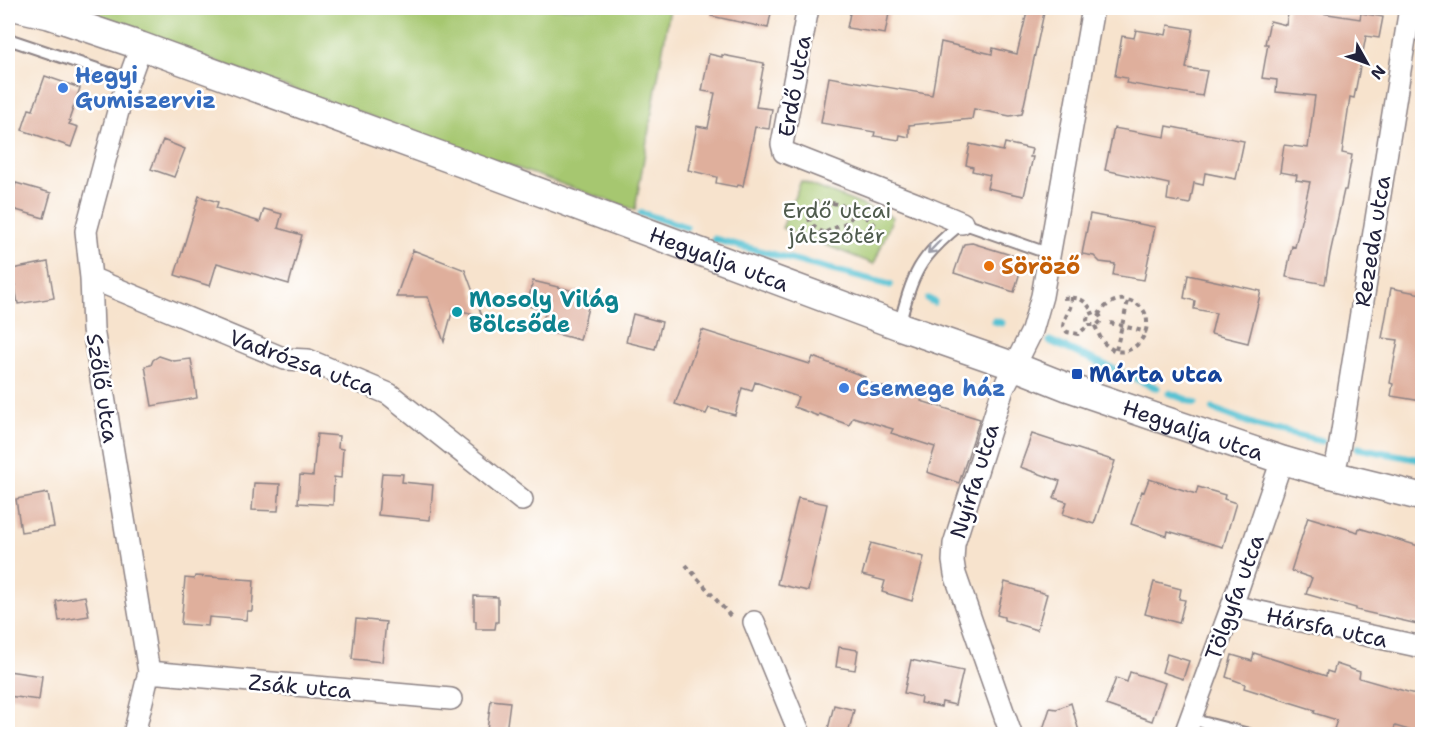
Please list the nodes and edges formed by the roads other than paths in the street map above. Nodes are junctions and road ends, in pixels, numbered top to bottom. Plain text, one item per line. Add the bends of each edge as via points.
1 (19, 8) edge
2 (808, 8) edge
3 (1093, 8) edge
4 (1410, 8) edge
5 (8, 39) edge
6 (141, 46) junction
7 (131, 73) junction
8 (962, 223) junction
9 (1050, 254) junction
10 (91, 278) junction
11 (898, 326) junction
12 (1014, 366) junction
13 (1282, 460) junction
14 (1333, 475) junction
15 (1422, 497) edge
16 (522, 500) dead end
17 (1232, 606) junction
18 (754, 622) road end
19 (1422, 647) edge
20 (149, 672) junction
21 (451, 699) dead end
22 (1187, 727) edge
23 (134, 735) edge
24 (800, 735) edge
25 (1011, 735) edge
26 (1249, 735) edge

1 - 6 street, Hegyalja utca
2 - 8 street, Erdő utca via 782,144 784,152
3 - 9 street
4 - 14 street, Rezeda utca
5 - 7 lane via 118,76
6 - 7 street, Szőlő utca
6 - 11 street, Hegyalja utca
7 - 10 street, Szőlő utca via 86,231
8 - 9 lane
8 -> 11 lane via 922,261 913,276
9 - 12 street via 1032,331
10 - 16 street, Vadrózsa utca via 285,359 308,360 389,394
10 - 20 street, Szőlő utca via 93,329
11 - 12 street, Hegyalja utca
12 - 13 street, Hegyalja utca
12 - 25 street, Nyírfa utca via 985,444 954,544 953,561
13 - 14 street, Hegyalja utca
13 - 17 street, Tölgyfa utca
14 - 15 street, Hegyalja utca
17 - 19 street, Hársfa utca
17 - 22 street, Tölgyfa utca
18 - 24 street
20 - 21 street, Zsák utca
20 - 23 street, Szőlő utca
22 - 26 lane

